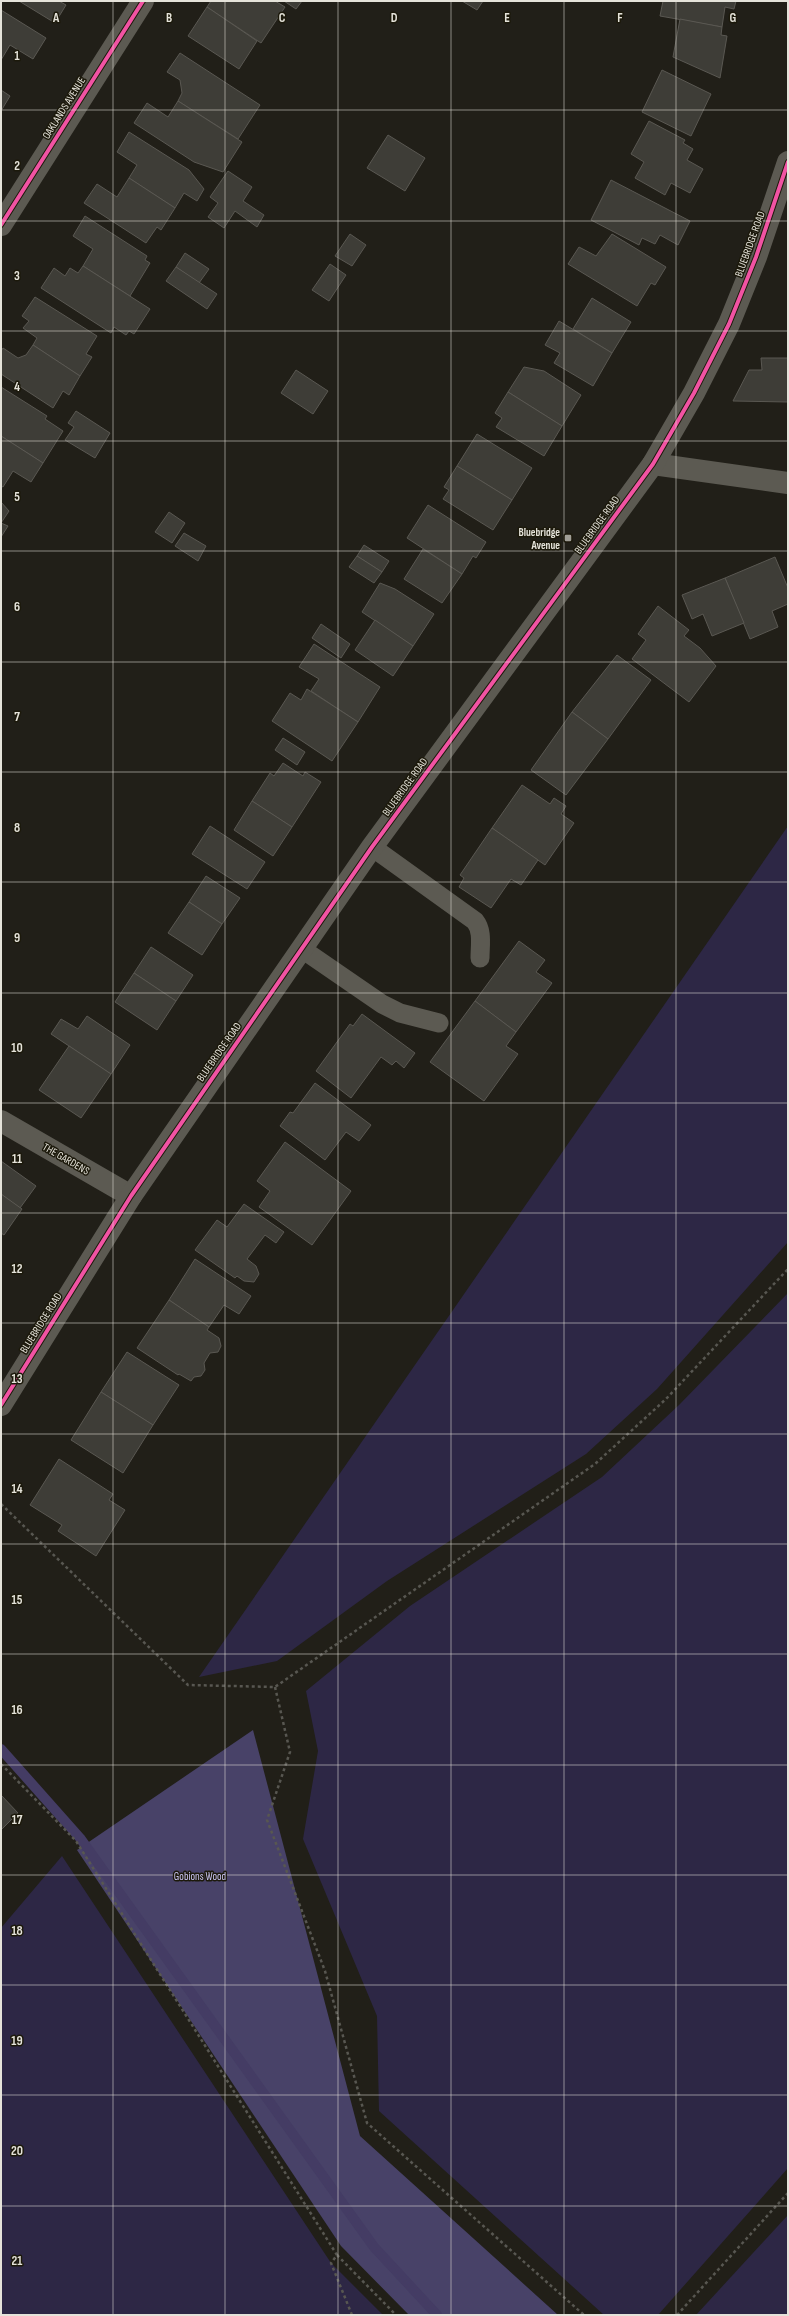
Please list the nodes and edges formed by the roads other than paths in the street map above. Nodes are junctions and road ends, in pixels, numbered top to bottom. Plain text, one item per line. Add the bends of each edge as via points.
1 (143, 1) edge
2 (788, 162) edge
3 (1, 225) edge
4 (653, 464) junction
5 (788, 482) edge
6 (372, 847) junction
7 (302, 949) junction
8 (480, 958) dead end
9 (439, 1023) dead end
10 (1, 1121) edge
11 (131, 1196) junction
12 (1, 1405) edge

1 - 3 street, OAKLANDS AVENUE
2 - 4 street, BLUEBRIDGE ROAD via 756,256 729,324 694,393
4 - 5 street
4 - 6 street, BLUEBRIDGE ROAD
6 - 7 street, BLUEBRIDGE ROAD
6 - 8 lane via 475,921 479,926
7 - 9 lane via 376,1001 400,1013
7 - 11 street, BLUEBRIDGE ROAD
10 - 11 street, THE GARDENS
11 - 12 street, BLUEBRIDGE ROAD

